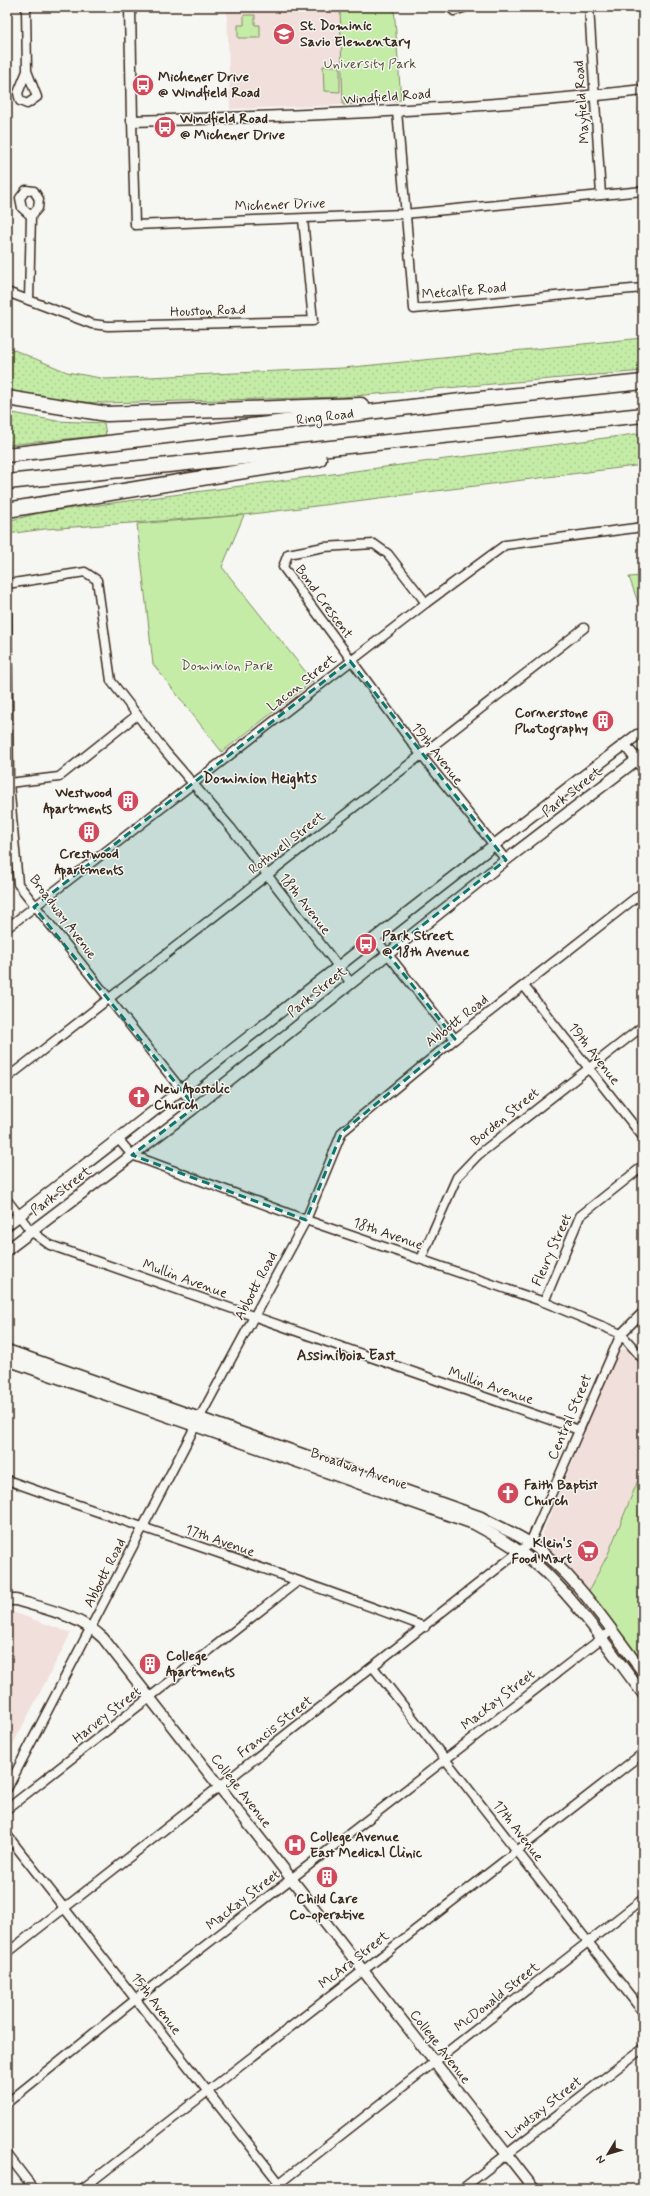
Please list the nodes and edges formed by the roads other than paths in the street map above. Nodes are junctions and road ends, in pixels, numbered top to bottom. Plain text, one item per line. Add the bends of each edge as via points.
1 (26, 7) edge
2 (130, 7) edge
3 (450, 7) edge
4 (466, 7) edge
5 (589, 7) edge
6 (27, 71) dead end
7 (643, 90) edge
8 (594, 96) junction
9 (397, 111) junction
10 (132, 120) junction
11 (643, 191) edge
12 (601, 195) junction
13 (404, 214) junction
14 (31, 216) dead end
15 (302, 219) junction
16 (643, 288) edge
17 (7, 292) edge
18 (29, 300) junction
19 (643, 382) edge
20 (7, 398) edge
21 (461, 401) junction
22 (643, 416) edge
23 (465, 435) junction
24 (7, 455) edge
25 (7, 482) edge
26 (7, 510) edge
27 (643, 527) edge
28 (7, 584) edge
29 (426, 603) junction
30 (7, 611) edge
31 (584, 628) dead end
32 (350, 661) junction
33 (138, 715) junction
34 (641, 738) edge
35 (625, 745) junction
36 (421, 755) junction
37 (641, 761) edge
38 (9, 783) junction
39 (194, 784) junction
40 (494, 845) junction
41 (506, 860) junction
42 (267, 875) junction
43 (643, 892) edge
44 (34, 907) junction
45 (7, 928) edge
46 (376, 938) junction
47 (388, 953) junction
48 (338, 967) junction
49 (351, 983) junction
50 (524, 986) junction
51 (108, 999) junction
52 (643, 1026) edge
53 (455, 1039) junction
54 (588, 1068) junction
55 (7, 1078) edge
56 (182, 1091) junction
57 (195, 1107) junction
58 (643, 1137) edge
59 (120, 1140) junction
60 (132, 1154) junction
61 (643, 1166) edge
62 (7, 1200) edge
63 (19, 1216) junction
64 (306, 1220) junction
65 (7, 1225) edge
66 (31, 1231) junction
67 (7, 1250) edge
68 (421, 1258) junction
69 (544, 1302) junction
70 (643, 1312) edge
71 (254, 1318) junction
72 (621, 1334) junction
73 (7, 1350) edge
74 (643, 1359) edge
75 (7, 1360) edge
76 (198, 1422) junction
77 (579, 1430) junction
78 (7, 1480) edge
79 (142, 1528) junction
80 (530, 1543) junction
81 (520, 1552) junction
82 (298, 1581) junction
83 (7, 1595) edge
84 (12, 1600) edge
85 (424, 1626) junction
86 (92, 1628) junction
87 (611, 1631) junction
88 (600, 1639) junction
89 (373, 1667) junction
90 (643, 1672) edge
91 (643, 1694) edge
92 (150, 1698) junction
93 (643, 1753) edge
94 (444, 1758) junction
95 (220, 1787) junction
96 (7, 1789) edge
97 (7, 1809) edge
98 (7, 1835) edge
99 (516, 1850) junction
100 (292, 1879) junction
101 (643, 1899) edge
102 (64, 1908) junction
103 (588, 1942) junction
104 (7, 1953) edge
105 (362, 1970) junction
106 (136, 1999) junction
107 (643, 2012) edge
108 (643, 2048) edge
109 (434, 2062) junction
110 (208, 2091) junction
111 (7, 2103) edge
112 (7, 2154) edge
113 (507, 2154) junction
114 (282, 2186) edge
115 (34, 2189) edge
116 (82, 2189) edge
117 (272, 2189) edge
118 (462, 2189) edge
119 (534, 2189) edge

1 - 6 street
2 - 10 street, Michener Drive
3 - 4 street via 454,11
5 - 8 street, Mayfield Road
7 - 8 street, Windfield Road
8 - 9 street, Windfield Road
8 - 12 street, Mayfield Road
9 - 10 street, Windfield Road
9 - 13 street, Metcalfe Road
10 - 15 street, Michener Drive via 135,225
11 - 12 street, Michener Drive
12 - 13 street, Michener Drive
13 - 15 street, Michener Drive
13 - 16 street, Metcalfe Road via 414,309
14 - 18 street
15 - 18 street, Houston Road via 313,321 108,326 92,324
17 - 18 street, Houston Road
19 - 21 highway, Ring Road
20 - 21 highway via 107,414
21 - 24 highway, Ring Road
22 - 23 highway
23 - 25 highway
23 - 26 highway
27 - 29 street, Lacon Street via 505,545
28 - 33 street, 18th Avenue via 85,572 97,580 111,681
29 - 32 street, Lacon Street
29 - 32 street, Bond Crescent via 388,554 374,544 324,547 288,554 283,567
30 - 38 street, Broadway Avenue
31 - 36 street, Rothwell Street
32 - 36 street, 19th Avenue
32 - 39 street, Lacon Street
33 - 38 street via 59,777
33 - 39 street, 18th Avenue
34 - 35 street, Park Street
35 - 37 street
35 - 40 street, Park Street
36 - 40 street, 19th Avenue
36 - 42 street, Rothwell Street
37 - 41 street, Park Street
38 - 44 street, Broadway Avenue via 18,884
39 - 42 street, 18th Avenue
39 - 44 street, Lacon Street
40 - 41 street, 19th Avenue
40 - 46 street, Park Street
41 - 47 street, Park Street
42 - 48 street, 18th Avenue
42 - 51 street, Rothwell Street
43 - 50 street, Abbott Road
44 - 45 street, Lacon Street
44 - 51 street, Broadway Avenue
46 - 47 street
46 - 48 street, Park Street
47 - 49 street, Park Street
47 - 53 street
48 - 49 street, 18th Avenue
48 - 56 street, Park Street
49 - 57 street, Park Street
50 - 53 street, Abbott Road
50 - 54 street, 19th Avenue
51 - 55 street, Rothwell Street
51 - 56 street, Broadway Avenue
52 - 54 street, Borden Street
53 - 64 street, Abbott Road via 342,1132
54 - 58 street, 19th Avenue
54 - 68 street, Borden Street via 478,1154 457,1177
56 - 57 street, Broadway Avenue
56 - 59 street, Park Street
57 - 60 street, Park Street
59 - 60 street, 18th Avenue
59 - 63 street, Park Street
60 - 64 street, 18th Avenue
60 - 66 street, Park Street
61 - 69 street, Fleury Street via 580,1216
62 - 63 street
63 - 65 street, Park Street
63 - 66 street, Mullin Avenue
64 - 68 street, 18th Avenue
64 - 71 street, Abbott Road
66 - 67 street, Park Street
66 - 71 street, Mullin Avenue via 50,1245
68 - 69 street, 18th Avenue
69 - 72 street, 18th Avenue
70 - 72 street
71 - 76 street, Abbott Road
71 - 77 street, Mullin Avenue
72 - 74 street, 18th Avenue
72 - 77 street, Central Street
73 - 76 street, Broadway Avenue
75 - 76 street, Broadway Avenue
76 - 79 street, Abbott Road
76 - 80 street, Broadway Avenue via 481,1517
76 - 81 street, Broadway Avenue via 474,1524
77 - 80 street, Central Street
78 - 79 street, 17th Avenue
79 - 82 street, 17th Avenue
79 - 86 street, Abbott Road
80 - 81 street, Central Street
80 - 87 street, Broadway Avenue via 558,1567
81 - 85 street, Francis Street
81 - 88 street, Broadway Avenue via 545,1572
82 - 85 street, 17th Avenue
82 - 92 street, Harvey Street
83 - 84 street, College Avenue
84 - 86 street, College Avenue via 76,1619
85 - 89 street, Francis Street
86 - 92 street, College Avenue via 103,1638
86 - 96 street, Abbott Road
87 - 88 street, MacKay Street
87 - 90 street, Broadway Avenue
88 - 91 street, Broadway Avenue
88 - 94 street, MacKay Street
89 - 94 street, 17th Avenue
89 - 95 street, Francis Street
92 - 95 street, College Avenue
92 - 97 street, Harvey Street
93 - 99 street, McAra Street
94 - 99 street, 17th Avenue
94 - 100 street, MacKay Street
95 - 100 street, College Avenue
95 - 102 street, Francis Street
98 - 102 street, 15th Avenue
99 - 103 street, 17th Avenue
99 - 105 street, McAra Street
100 - 105 street, College Avenue
100 - 106 street, MacKay Street
101 - 103 street, McDonald Street
102 - 104 street, Francis Street
102 - 106 street, 15th Avenue
103 - 107 street, 17th Avenue
103 - 109 street, McDonald Street
105 - 109 street, College Avenue
105 - 110 street, McAra Street
106 - 110 street, 15th Avenue
106 - 111 street, MacKay Street
108 - 113 street, Lindsay Street
109 - 113 street, College Avenue
109 - 114 street, McDonald Street
110 - 114 street, 15th Avenue
110 - 116 street, McAra Street
112 - 115 street
113 - 118 street, Lindsay Street
113 - 119 street, College Avenue
114 - 117 street, McDonald Street

